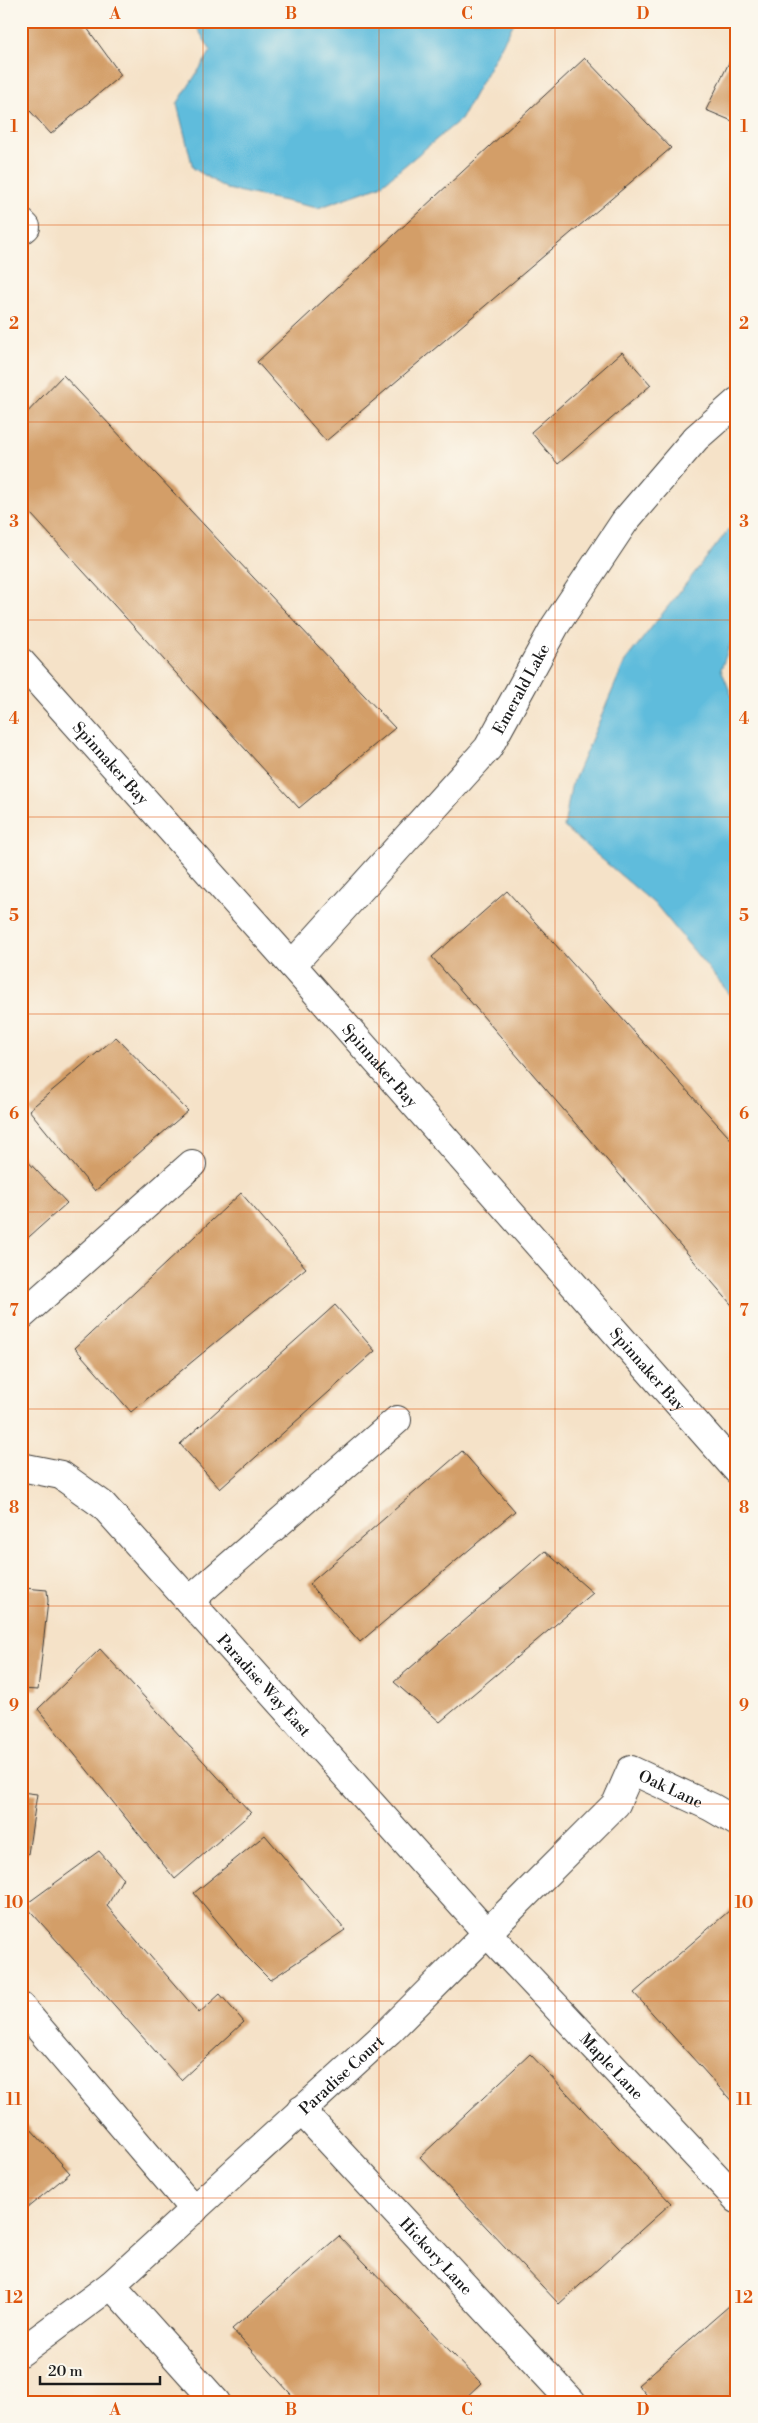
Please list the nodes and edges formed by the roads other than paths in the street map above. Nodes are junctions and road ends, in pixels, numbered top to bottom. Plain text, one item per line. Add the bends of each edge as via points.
1 (21, 222) edge
2 (21, 230) edge
3 (737, 402) edge
4 (21, 662) edge
5 (292, 965) junction
6 (192, 1164) dead end
7 (21, 1316) edge
8 (397, 1420) dead end
9 (21, 1467) edge
10 (737, 1470) edge
11 (189, 1601) junction
12 (631, 1770) joint
13 (737, 1822) edge
14 (488, 1934) junction
15 (21, 2007) edge
16 (301, 2110) junction
17 (737, 2199) edge
18 (194, 2210) junction
19 (111, 2285) junction
20 (21, 2352) edge
21 (216, 2402) edge
22 (572, 2402) edge

1 - 2 street via 26,227
3 - 5 street, Emerald Lake via 696,438 625,521 555,626 488,748
4 - 5 street, Spinnaker Bay
5 - 10 street, Spinnaker Bay
6 - 7 street
8 - 11 street
9 - 11 street, Paradise Way East via 60,1475 103,1505
11 - 14 street, Paradise Way East
12 - 13 street, Oak Lane
12 - 14 street, Paradise Court via 616,1804
14 - 16 street, Paradise Court via 390,2030
14 - 17 street, Maple Lane
15 - 18 street
16 - 18 street, Paradise Court
16 - 22 street, Hickory Lane
18 - 19 street, Paradise Court
19 - 20 street, Paradise Court
19 - 21 street

